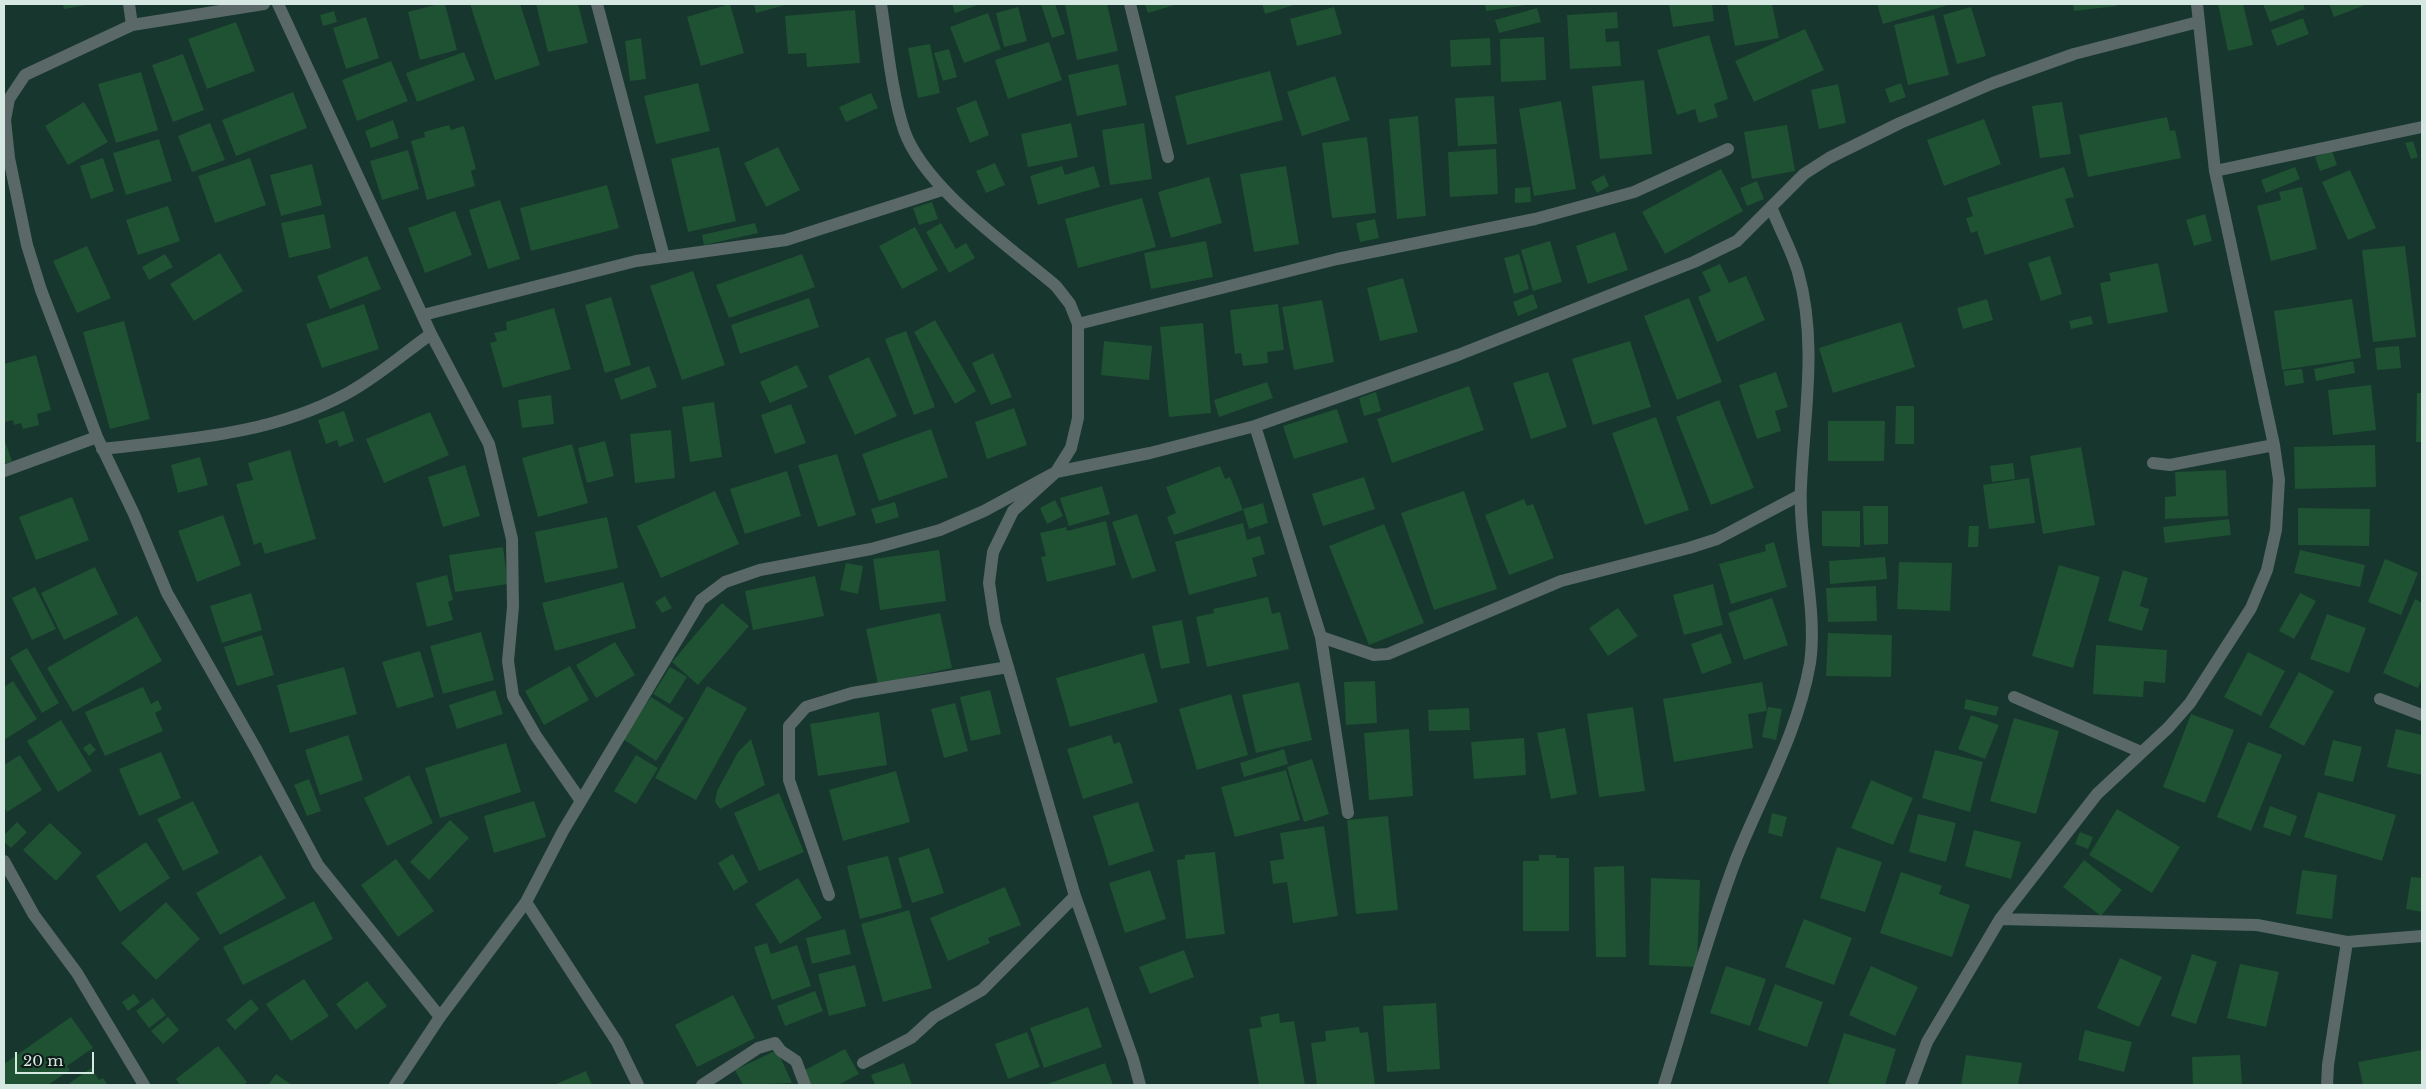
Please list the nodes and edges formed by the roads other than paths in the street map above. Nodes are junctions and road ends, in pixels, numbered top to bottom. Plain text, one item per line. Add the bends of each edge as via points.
1 (129, 4) edge
2 (264, 4) edge
3 (278, 4) edge
4 (597, 4) edge
5 (881, 4) edge
6 (1130, 4) edge
7 (2197, 4) edge
8 (2198, 22) junction
9 (132, 25) junction
10 (2422, 127) edge
11 (1728, 149) dead end
12 (1168, 157) dead end
13 (2215, 171) junction
14 (942, 190) junction
15 (1772, 209) junction
16 (664, 257) junction
17 (423, 314) junction
18 (1078, 324) junction
19 (431, 334) junction
20 (1255, 426) junction
21 (97, 437) junction
22 (2274, 445) junction
23 (102, 449) junction
24 (2153, 463) dead end
25 (4, 471) edge
26 (1056, 472) junction
27 (1800, 495) junction
28 (1321, 637) junction
29 (1008, 667) junction
30 (2014, 697) dead end
31 (2380, 699) dead end
32 (2422, 714) edge
33 (2142, 752) junction
34 (581, 801) junction
35 (1348, 813) dead end
36 (4, 861) edge
37 (829, 895) dead end
38 (1075, 896) junction
39 (526, 902) junction
40 (2000, 920) junction
41 (2422, 936) edge
42 (2347, 942) junction
43 (440, 1017) junction
44 (863, 1063) dead end
45 (144, 1085) edge
46 (395, 1085) edge
47 (638, 1085) edge
48 (702, 1085) edge
49 (805, 1085) edge
50 (1140, 1085) edge
51 (1664, 1085) edge
52 (1911, 1085) edge
53 (2327, 1085) edge

1 - 9 street
2 - 9 street
3 - 17 street
4 - 16 street
5 - 14 street via 904,131 917,156
6 - 12 street
7 - 8 street
8 - 13 street
8 - 15 street via 2074,54 1993,83 1900,123 1812,169
9 - 21 street via 25,75 9,99 5,120 9,158 27,245
10 - 13 street
11 - 18 street via 1634,192 1562,211 1337,259
13 - 22 street
14 - 16 street via 786,240
14 - 18 street via 1056,286 1070,304
15 - 20 street via 1737,241 1694,262 1458,355
15 - 27 street via 1798,272 1806,322 1810,376
16 - 17 street
17 - 19 street
18 - 26 street via 1078,418 1070,448
19 - 23 street via 347,393 290,419 233,434
19 - 34 street via 489,444 512,539 513,607 508,661 513,696
20 - 26 street via 1150,453
20 - 28 street
21 - 23 street
21 - 25 street
22 - 24 street via 2170,465
22 - 33 street via 2279,480 2276,530 2267,570 2251,608 2190,703
23 - 43 street via 146,539 167,593 256,749 307,849 333,887
26 - 29 street via 1013,511 993,552 989,583 995,623
26 - 34 street via 984,512 940,530 871,549 760,570 725,582 701,600
27 - 28 street via 1717,539 1561,580 1388,654 1374,655
27 - 51 street via 1810,619 1810,660 1804,693 1790,738 1726,886
28 - 35 street
29 - 37 street via 852,693 806,707 789,726 789,780
29 - 38 street
30 - 33 street
31 - 32 street
33 - 40 street via 2097,794
34 - 39 street
36 - 45 street via 34,915 77,973
38 - 44 street via 982,990 934,1017 911,1038
38 - 50 street
39 - 43 street
39 - 47 street via 617,1042
40 - 42 street via 2257,925
40 - 52 street via 1927,1042
41 - 42 street
42 - 53 street
43 - 46 street
48 - 49 street via 758,1048 774,1042 796,1061

